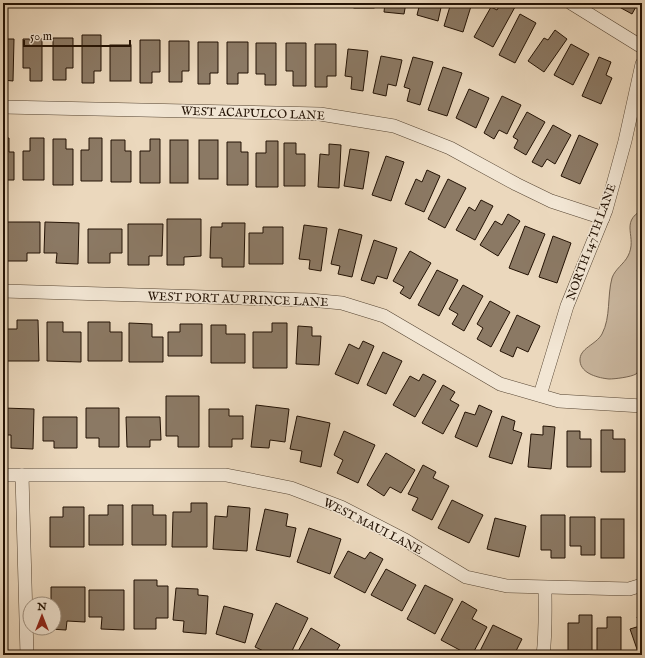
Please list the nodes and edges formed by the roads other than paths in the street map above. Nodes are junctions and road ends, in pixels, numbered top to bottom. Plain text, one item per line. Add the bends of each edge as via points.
1 (571, 3) edge
2 (642, 47) edge
3 (642, 64) edge
4 (3, 107) edge
5 (603, 218) junction
6 (3, 291) edge
7 (540, 395) junction
8 (642, 406) edge
9 (3, 475) edge
10 (22, 475) junction
11 (642, 585) edge
12 (545, 588) junction
13 (27, 655) edge
14 (543, 655) edge

1 - 2 street
3 - 5 street, NORTH 147TH LANE via 626,141
4 - 5 street, WEST ACAPULCO LANE via 320,114 394,126 450,148 551,201
5 - 7 street, NORTH 147TH LANE via 568,306
6 - 7 street, WEST PORT AU PRINCE LANE via 342,303 384,316 500,384
7 - 8 street, WEST PORT AU PRINCE LANE via 559,401
9 - 10 street, WEST MAUI LANE
10 - 12 street, WEST MAUI LANE via 226,475 291,488 341,507 405,540 466,577 507,586
10 - 13 street
11 - 12 street, WEST MAUI LANE via 629,589
12 - 14 street

